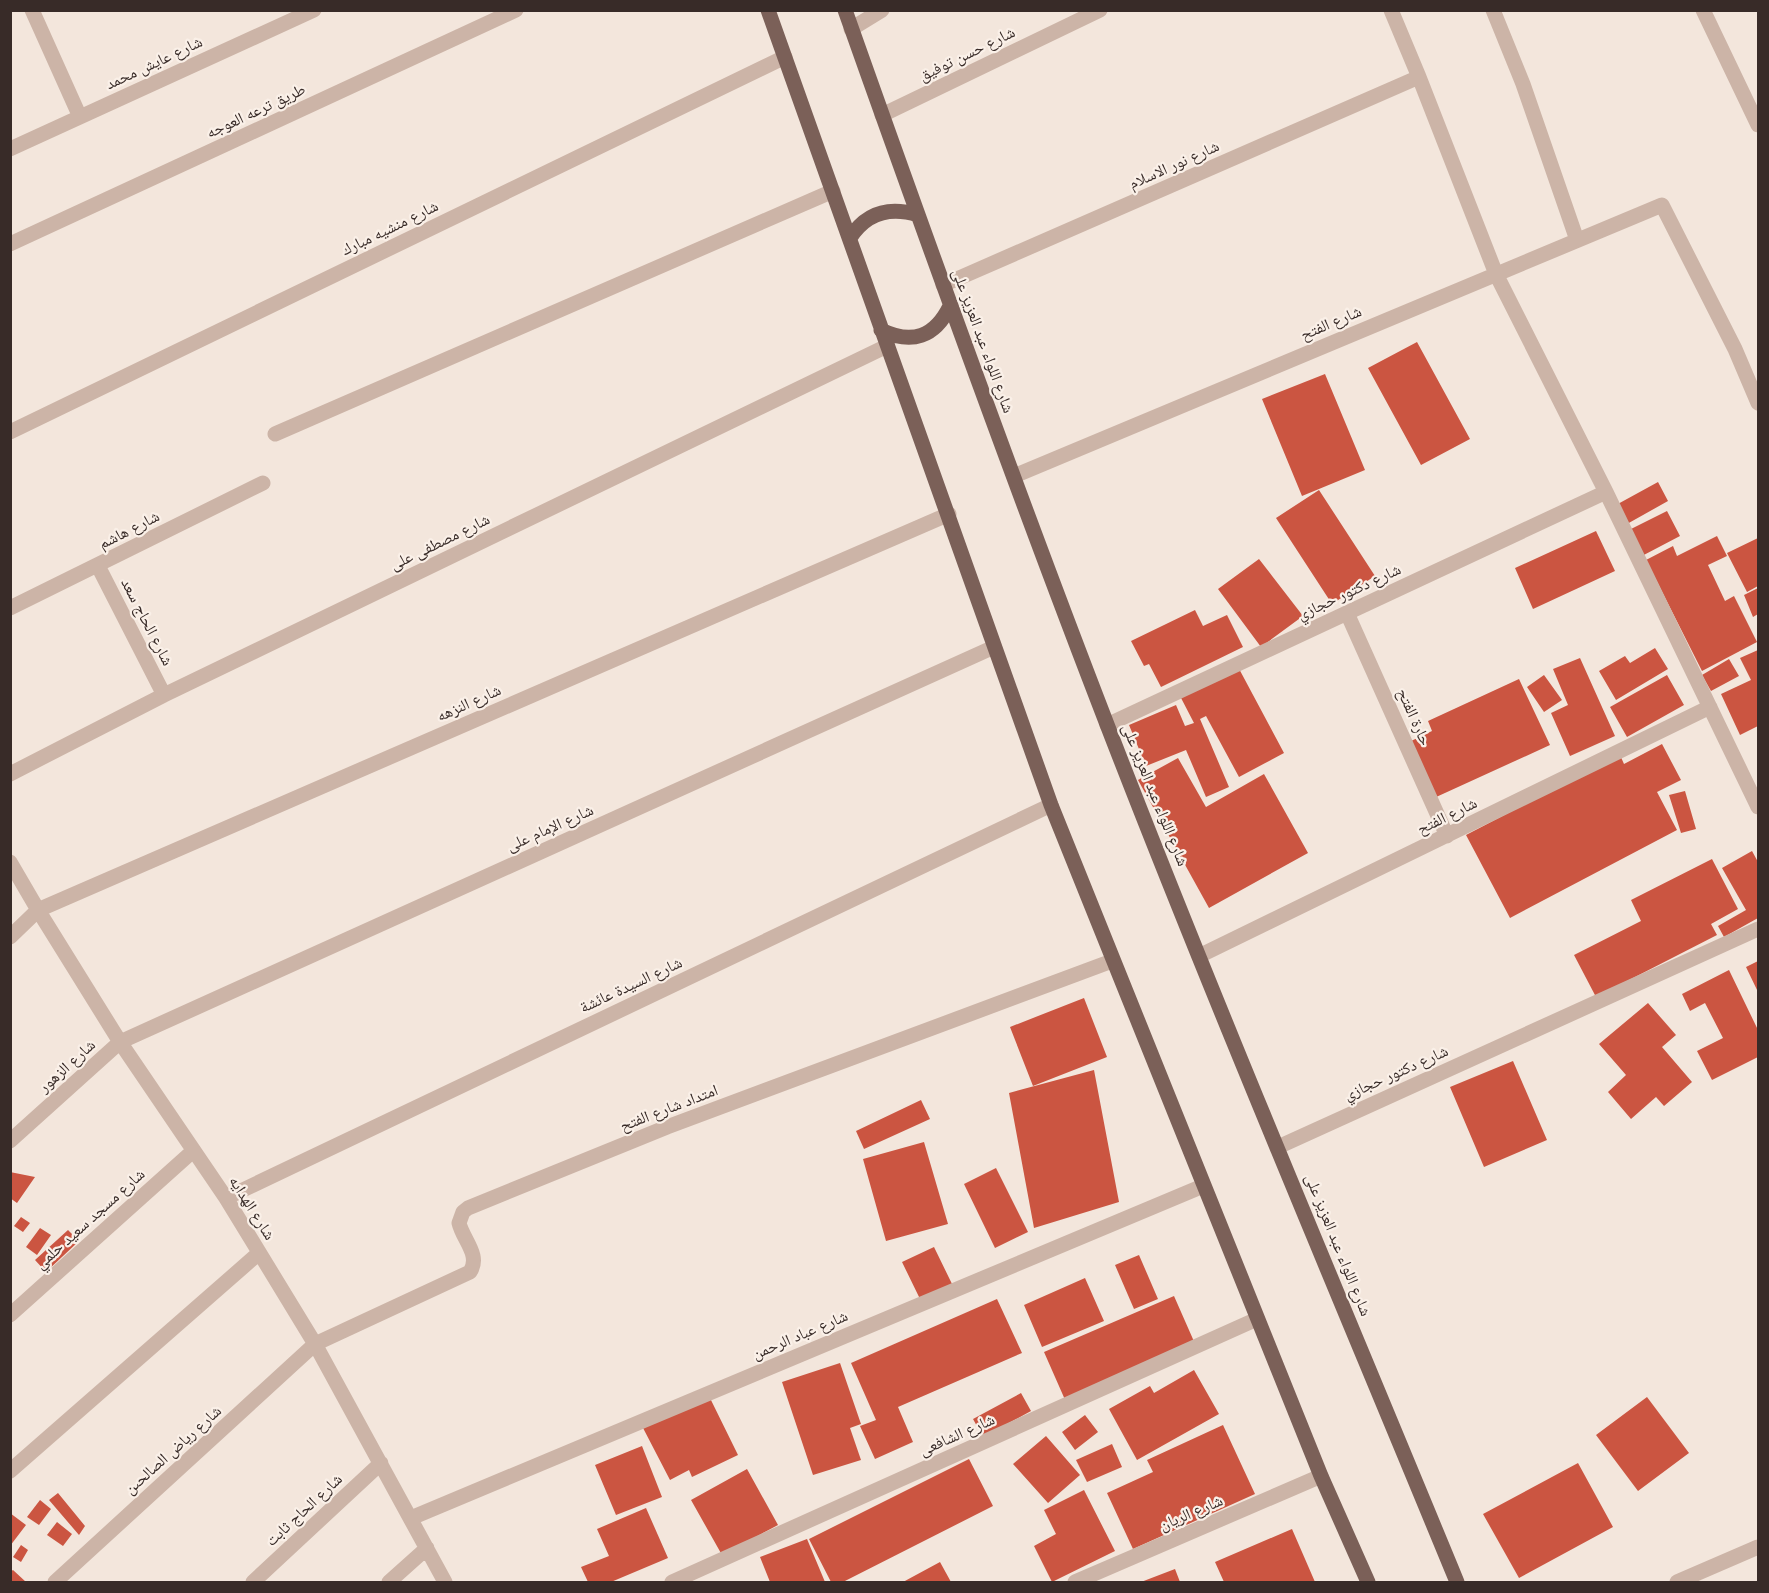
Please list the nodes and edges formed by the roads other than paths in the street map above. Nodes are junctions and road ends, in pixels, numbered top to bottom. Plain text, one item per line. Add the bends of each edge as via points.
1 (32, 10) edge
2 (314, 10) edge
3 (516, 10) edge
4 (768, 10) edge
5 (844, 10) edge
6 (882, 10) edge
7 (1100, 10) edge
8 (1391, 10) edge
9 (1493, 10) edge
10 (1703, 10) edge
11 (851, 29) junction
12 (785, 57) junction
13 (1419, 77) junction
14 (882, 115) junction
15 (80, 117) junction
16 (1758, 125) edge
17 (10, 149) edge
18 (833, 191) junction
19 (918, 215) junction
20 (850, 238) junction
21 (1577, 240) junction
22 (10, 244) edge
23 (1496, 274) junction
24 (943, 285) junction
25 (950, 306) junction
26 (881, 330) junction
27 (887, 346) junction
28 (1758, 403) edge
29 (10, 432) edge
30 (275, 434) dead end
31 (1014, 476) junction
32 (263, 483) dead end
33 (1606, 492) junction
34 (949, 514) junction
35 (98, 566) junction
36 (10, 608) edge
37 (1347, 613) junction
38 (994, 647) junction
39 (164, 695) junction
40 (1710, 707) junction
41 (1107, 724) junction
42 (10, 774) edge
43 (1051, 805) junction
44 (1758, 807) edge
45 (1447, 836) junction
46 (10, 862) edge
47 (38, 910) junction
48 (1758, 929) edge
49 (10, 937) edge
50 (1199, 956) junction
51 (1112, 961) junction
52 (120, 1042) junction
53 (10, 1141) edge
54 (1278, 1146) junction
55 (193, 1150) junction
56 (1203, 1186) junction
57 (226, 1198) junction
58 (259, 1253) junction
59 (10, 1315) edge
60 (1257, 1319) junction
61 (315, 1344) junction
62 (381, 1463) junction
63 (10, 1471) edge
64 (1321, 1476) junction
65 (411, 1518) junction
66 (1758, 1547) edge
67 (427, 1548) junction
68 (55, 1582) edge
69 (253, 1582) edge
70 (389, 1582) edge
71 (445, 1582) edge
72 (672, 1582) edge
73 (1075, 1582) edge
74 (1368, 1582) edge
75 (1457, 1582) edge
76 (1677, 1582) edge

1 - 15 street
2 - 15 street, شارع عايش محمد
3 - 22 street, طريق ترعه العوجه
4 - 12 main road
5 - 11 main road, شارع اللواء عبد العزيز على
6 - 11 street
7 - 14 street, شارع حسن توفيق
8 - 13 street
9 - 21 street
10 - 16 street
11 - 14 main road, شارع اللواء عبد العزيز على
12 - 18 main road
12 - 29 street, شارع منشيه مبارك
13 - 23 street
13 - 24 street, شارع نور الاسلام
14 - 19 main road, شارع اللواء عبد العزيز على
15 - 17 street, شارع عايش محمد
18 - 20 main road
18 - 30 street
19 - 20 main road via 892,210 879,213 857,227
19 - 24 main road, شارع اللواء عبد العزيز على
20 - 26 main road
21 - 23 street, شارع الفتح
21 - 28 street, شارع الفتح via 1662,205
23 - 31 street, شارع الفتح
23 - 33 street
24 - 25 main road, شارع اللواء عبد العزيز على
25 - 26 main road via 935,329 922,336 894,336
25 - 31 main road, شارع اللواء عبد العزيز على
26 - 27 main road
27 - 34 main road
27 - 39 street, شارع مصطفى على
31 - 41 main road, شارع اللواء عبد العزيز على
32 - 35 street, شارع هاشم
33 - 37 street, شارع دكتور حجازي
33 - 40 street
34 - 38 main road
34 - 47 street, شارع النزهه
35 - 36 street, شارع هاشم
35 - 39 street, شارع الحاج سعد
37 - 41 street, شارع دكتور حجازي
37 - 45 street, حارة الفتح
38 - 43 main road
38 - 52 street, شارع الإمام على
39 - 42 street, شارع مصطفى على
40 - 44 street
40 - 45 street, شارع الفتح
41 - 50 main road, شارع اللواء عبد العزيز على
43 - 51 main road
43 - 57 street, شارع السيدة عائشة
45 - 50 street, شارع الفتح
46 - 47 street, شارع الهدايه
47 - 49 street, شارع النزهه
47 - 52 street, شارع الهدايه
48 - 54 street, شارع دكتور حجازي
50 - 54 main road, شارع اللواء عبد العزيز على
51 - 56 main road
51 - 61 street, امتداد شارع الفتح via 667,1127 468,1208 459,1223 475,1260 470,1272
52 - 53 street, شارع الزهور
52 - 55 street, شارع الهدايه
54 - 75 main road, شارع اللواء عبد العزيز على
55 - 57 street, شارع الهدايه
55 - 59 street, شارع مسجد سعيد حلمي
56 - 60 main road
56 - 65 street, شارع عباد الرحمن
57 - 58 street, شارع الهدايه
58 - 61 street, شارع الهدايه
58 - 63 street
60 - 64 main road
60 - 72 street, شارع الشافعى
61 - 62 street, شارع الهدايه
61 - 68 street, شارع رياض الصالحىن
62 - 65 street, شارع الهدايه
62 - 69 street, شارع الحاج ثابت
64 - 73 street, شارع الريان
64 - 74 main road
65 - 67 street, شارع الهدايه
66 - 76 street
67 - 70 street
67 - 71 street, شارع الهدايه

